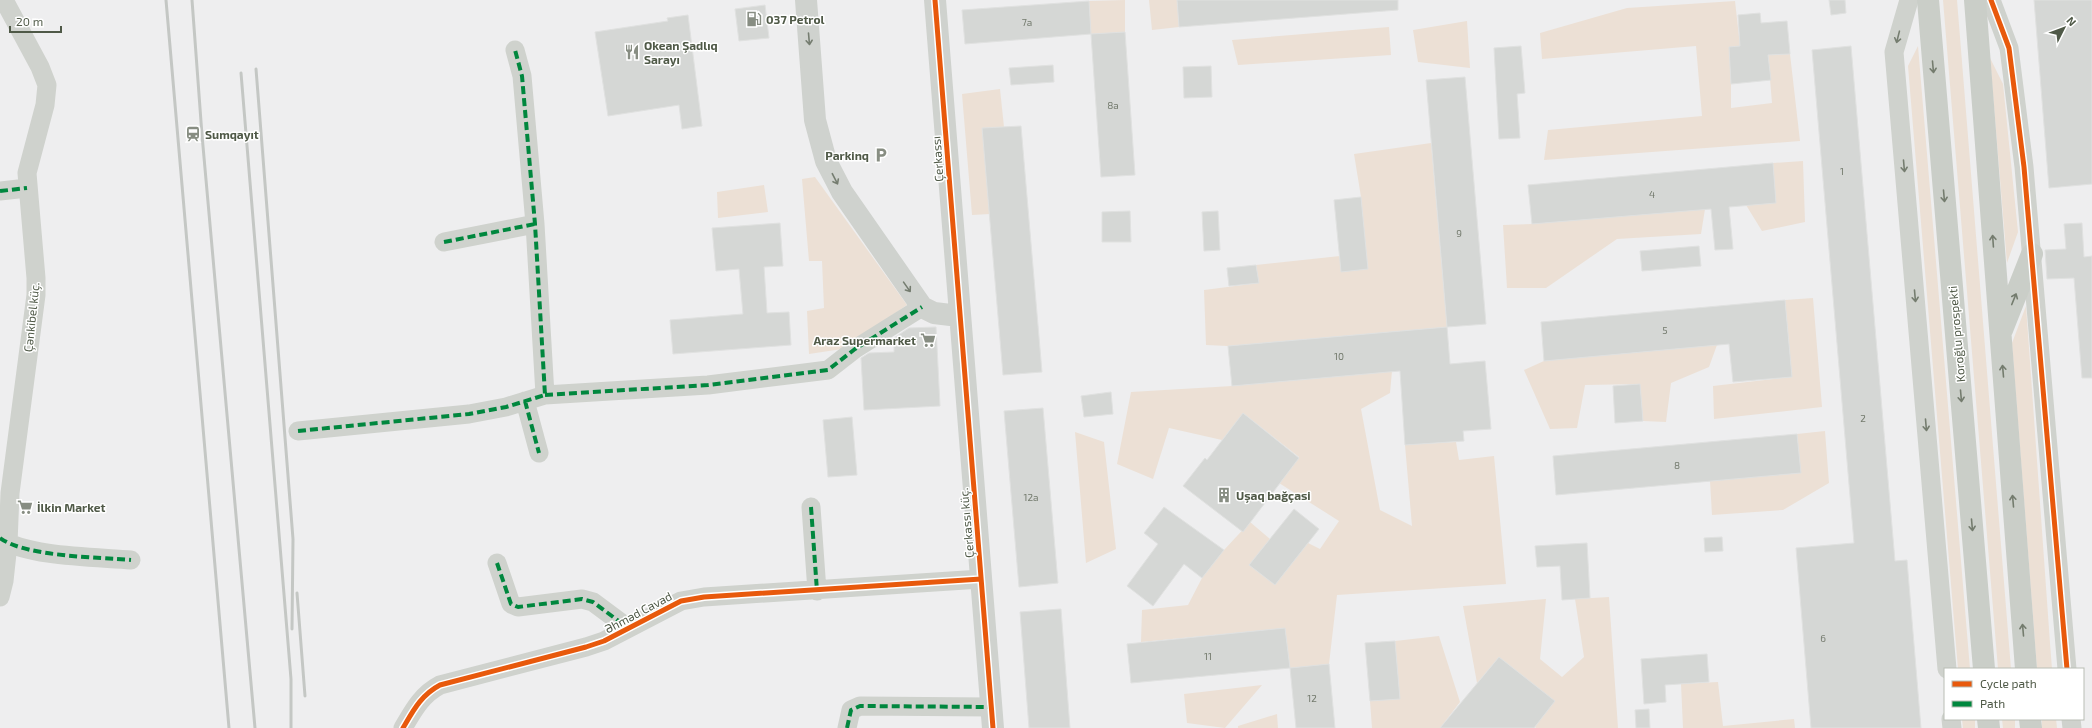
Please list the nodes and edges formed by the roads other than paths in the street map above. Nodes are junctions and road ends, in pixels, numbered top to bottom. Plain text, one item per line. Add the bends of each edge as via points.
1 (4, 0) edge
2 (806, 0) edge
3 (935, 0) edge
4 (1909, 0) edge
5 (1928, 0) edge
6 (1975, 0) edge
7 (1991, 0) edge
8 (515, 50) dead end
9 (27, 188) junction
10 (0, 191) edge
11 (535, 224) junction
12 (444, 242) dead end
13 (2032, 254) junction
14 (922, 307) junction
15 (959, 316) junction
16 (2000, 335) junction
17 (545, 395) junction
18 (525, 401) junction
19 (298, 431) dead end
20 (539, 453) dead end
21 (811, 507) dead end
22 (4, 541) edge
23 (131, 560) dead end
24 (497, 563) dead end
25 (981, 579) junction
26 (818, 591) junction
27 (0, 597) edge
28 (628, 628) junction
29 (1947, 668) edge
30 (1984, 668) edge
31 (2026, 668) edge
32 (2067, 668) edge
33 (992, 718) edge
34 (403, 728) edge
35 (847, 728) edge

1 - 9 street, Çənkibel küç. via 47,85 45,105 27,173
2 -> 14 street via 815,120 826,161 842,192
3 - 15 street, Çerkassı
4 -> 29 street via 1894,52
5 -> 30 main road, Koroğlu prospekti
16 -> 6 main road
7 - 13 street via 2009,48
8 - 11 street via 522,76
9 - 10 street
9 - 22 street, Çənkibel küç. via 36,294
11 - 12 street
11 - 17 street
16 -> 13 main road
13 - 32 street
14 - 15 street via 934,313
14 - 17 street via 855,349 828,370 708,385
15 - 25 street, Çerkassı küç.
31 -> 16 main road
17 - 18 street
18 - 19 street via 469,414
18 - 20 street
21 - 26 street
22 - 23 street via 31,551
22 - 27 street, Çənkibel küç. via 4,582
24 - 28 street via 510,604 518,607 582,599 593,602
25 - 26 street, Əhməd Cavad
25 - 33 street, Çerkassı küç.
26 - 28 street, Əhməd Cavad via 704,597 681,601
28 - 34 street, Əhməd Cavad via 586,647 440,685 429,691 420,701
33 - 35 street via 860,706 851,710

